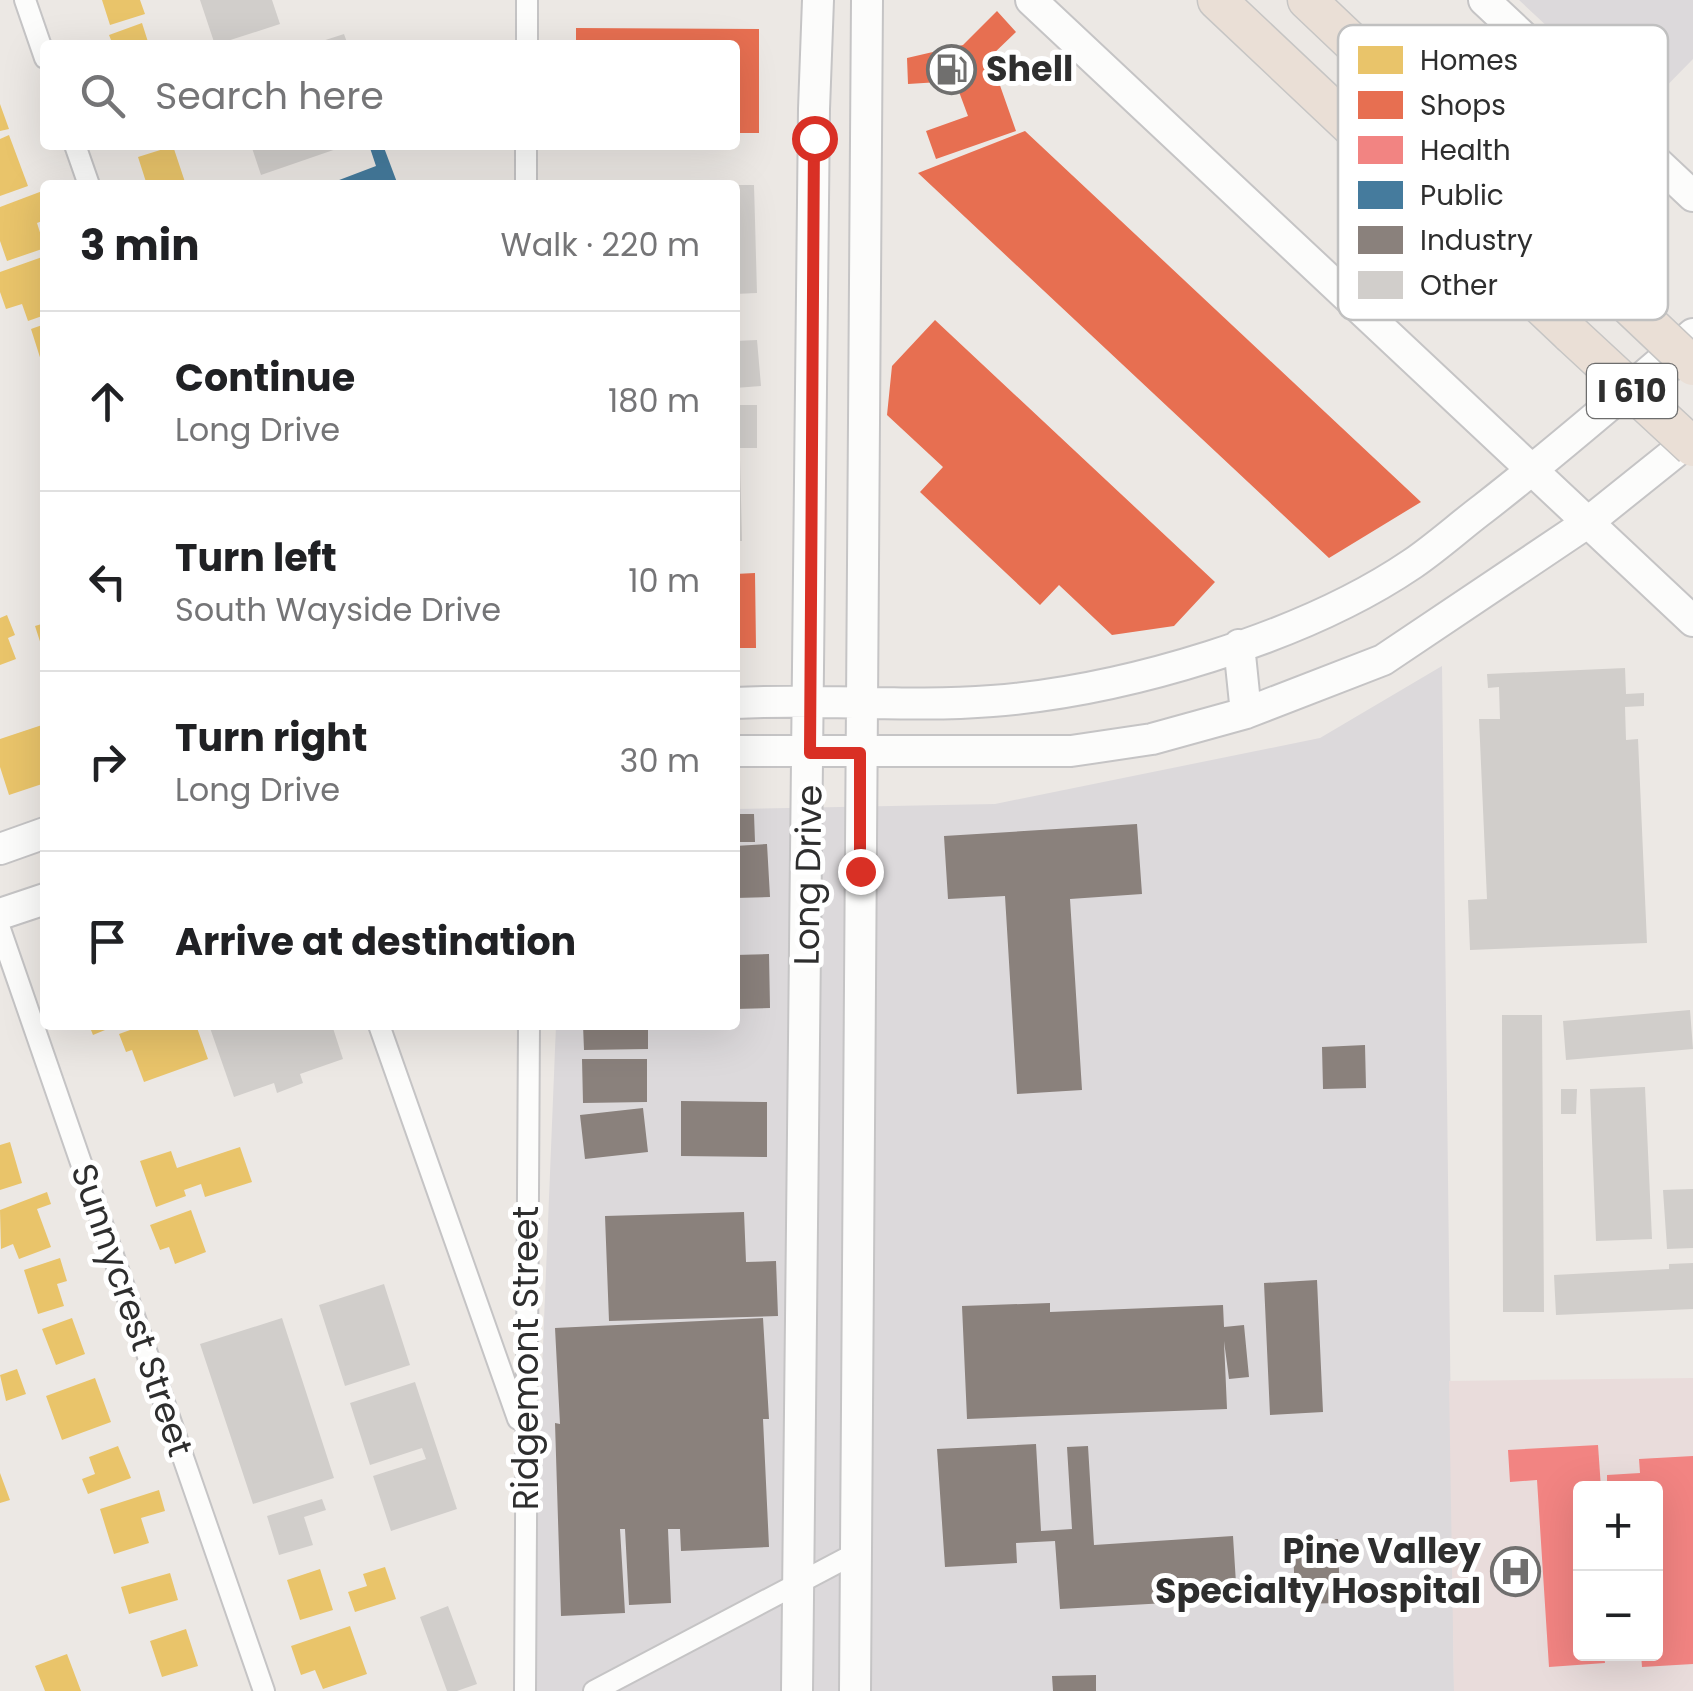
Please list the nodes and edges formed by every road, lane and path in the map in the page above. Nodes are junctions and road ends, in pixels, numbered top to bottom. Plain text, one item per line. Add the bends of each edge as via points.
1 (25, 0) edge
2 (528, 0) edge
3 (818, 0) edge
4 (867, 0) edge
5 (1031, 0) edge
6 (1217, 0) edge
7 (1307, 0) edge
8 (1484, 0) edge
9 (1511, 25) edge
10 (1338, 29) edge
11 (527, 40) edge
12 (40, 44) edge
13 (866, 109) junction
14 (814, 110) junction
15 (1338, 114) edge
16 (77, 150) edge
17 (526, 150) edge
18 (1668, 173) edge
19 (87, 180) edge
20 (526, 180) edge
21 (1693, 196) edge
22 (1338, 289) edge
23 (1371, 320) edge
24 (1556, 320) edge
25 (1644, 320) edge
26 (1693, 334) edge
27 (1693, 366) edge
28 (812, 427) junction
29 (862, 427) junction
30 (1693, 438) edge
31 (1693, 447) edge
32 (1533, 472) junction
33 (1587, 523) junction
34 (1693, 620) edge
35 (1238, 645) junction
36 (861, 701) junction
37 (740, 702) edge
38 (810, 704) junction
39 (1246, 714) junction
40 (740, 751) edge
41 (810, 753) junction
42 (860, 753) junction
43 (40, 835) edge
44 (0, 849) edge
45 (40, 902) edge
46 (0, 914) edge
47 (0, 929) edge
48 (806, 1018) junction
49 (861, 1022) junction
50 (380, 1030) edge
51 (529, 1030) edge
52 (802, 1293) junction
53 (858, 1296) junction
54 (524, 1435) junction
55 (854, 1554) junction
56 (798, 1582) junction
57 (264, 1691) edge
58 (525, 1691) edge
59 (594, 1691) edge
60 (797, 1691) edge
61 (855, 1691) edge

1 - 12 street
2 - 11 street
3 - 14 main road, Long Drive
4 - 13 main road, Long Drive
5 - 22 main road
6 - 15 highway, I 610, bridge
7 - 10 highway, I 610, bridge
8 - 9 main road
13 - 14 main road
13 - 29 main road, Long Drive
14 - 28 main road, Long Drive
16 - 19 street
17 - 20 street
18 - 21 main road
23 - 32 main road
24 - 31 highway, I 610, bridge
25 - 27 highway, I 610, bridge
26 - 32 main road
28 - 29 main road
28 - 38 main road, Long Drive
29 - 36 main road, Long Drive
30 - 33 main road
32 - 33 main road
32 - 35 main road via 1414,563 1361,594
33 - 34 main road
33 - 39 main road via 1382,660
35 - 36 main road via 1070,692 989,702
35 - 39 main road
36 - 38 main road
36 - 42 main road, Long Drive
37 - 38 main road
38 - 41 main road, Long Drive
39 - 42 main road via 1152,740 1071,751
40 - 41 main road
41 - 42 main road
41 - 48 main road, Long Drive
42 - 49 main road, Long Drive
43 - 44 main road
45 - 46 main road
47 - 57 street, Sunnycrest Street
48 - 49 main road
48 - 52 main road, Long Drive
49 - 53 main road, Long Drive
50 - 54 street
51 - 54 street, Ridgemont Street
52 - 53 main road
52 - 56 main road, Long Drive
53 - 55 main road, Long Drive
54 - 58 street, Ridgemont Street
55 - 56 street
55 - 61 main road, Long Drive
56 - 59 street
56 - 60 main road, Long Drive

